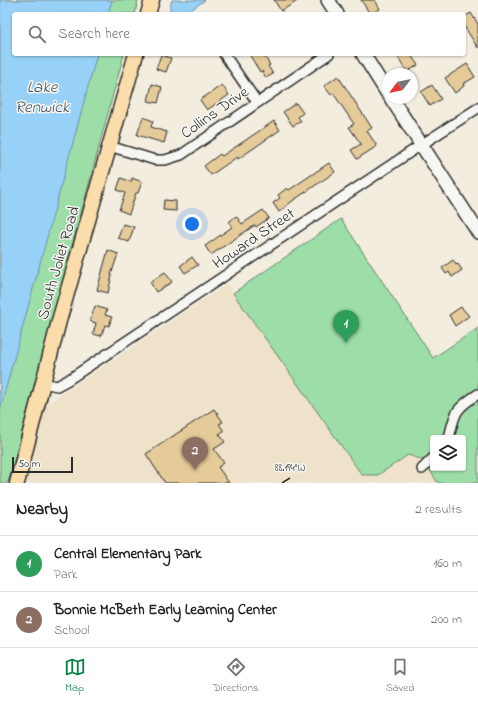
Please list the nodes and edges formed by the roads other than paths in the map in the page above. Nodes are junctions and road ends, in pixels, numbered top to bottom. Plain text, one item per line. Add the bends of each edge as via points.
1 (152, 0) edge
2 (328, 0) edge
3 (149, 12) edge
4 (336, 12) edge
5 (135, 56) edge
6 (225, 56) edge
7 (326, 56) edge
8 (363, 56) edge
9 (382, 85) edge
10 (257, 102) junction
11 (395, 104) edge
12 (478, 108) edge
13 (421, 145) junction
14 (109, 146) junction
15 (478, 232) edge
16 (43, 383) junction
17 (478, 394) edge
18 (451, 435) edge
19 (430, 461) edge
20 (422, 469) dead end
21 (16, 483) edge

1 - 3 main road
2 - 4 street
5 - 14 main road, South Joliet Road
6 - 10 street
7 - 10 street, Collins Drive
8 - 9 street
10 - 14 street, Collins Drive via 180,155 165,160 155,160
11 - 13 street
12 - 13 street, Howard Street
13 - 15 street
13 - 16 street, Howard Street via 68,380 57,386
14 - 16 main road, South Joliet Road
16 - 21 main road, South Joliet Road
17 - 18 street via 463,404 454,416
19 - 20 street

